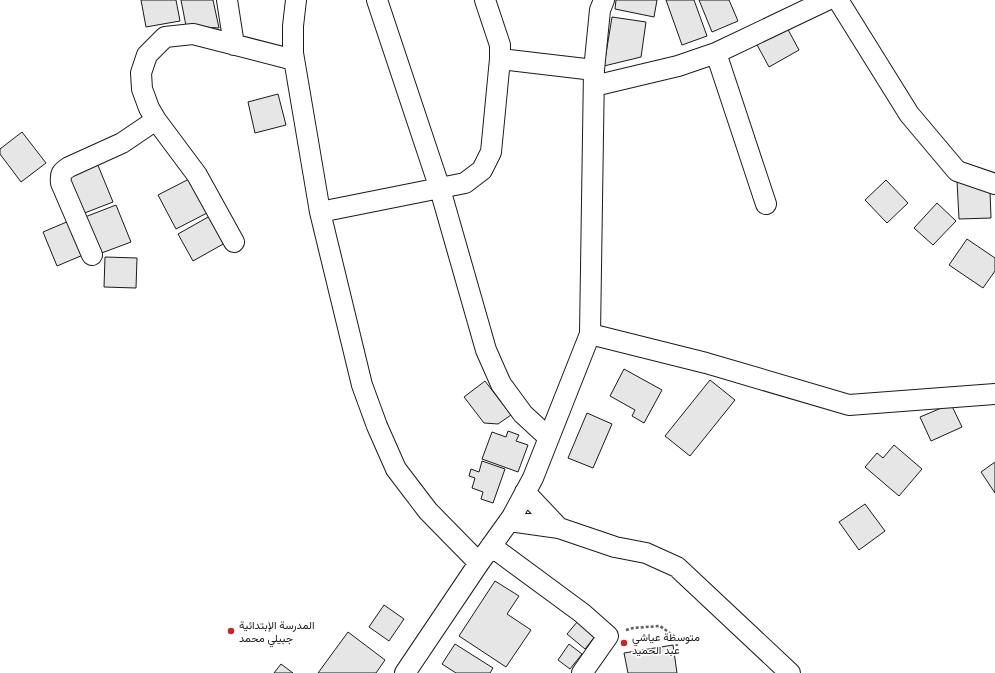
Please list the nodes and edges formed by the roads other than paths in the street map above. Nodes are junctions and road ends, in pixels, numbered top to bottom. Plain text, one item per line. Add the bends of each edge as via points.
1 (227, 0) edge
2 (296, 0) edge
3 (377, 0) edge
4 (486, 0) edge
5 (604, 0) edge
6 (827, 0) edge
7 (838, 0) edge
8 (234, 45) junction
9 (716, 53) junction
10 (294, 60) junction
11 (500, 60) junction
12 (594, 78) junction
13 (156, 120) junction
14 (995, 184) edge
15 (440, 189) junction
16 (766, 204) dead end
17 (320, 212) junction
18 (234, 242) dead end
19 (92, 255) dead end
20 (590, 334) junction
21 (995, 394) edge
22 (549, 438) junction
23 (525, 492) junction
24 (509, 520) junction
25 (560, 528) junction
26 (492, 546) junction
27 (479, 563) junction
28 (406, 673) edge
29 (582, 673) edge
30 (790, 673) edge

1 - 8 street
2 - 10 street via 293,26
3 - 15 street
4 - 11 street via 500,45
5 - 12 street via 600,10
6 - 9 street
7 - 14 street via 910,114 957,170
8 - 10 street
8 - 13 street via 193,34 165,37 147,55 140,73 142,89
9 - 12 street via 678,66
9 - 16 street
10 - 17 street
11 - 12 street
11 - 15 street via 491,152 482,170 465,183
12 - 20 street
13 - 18 street via 197,175
13 - 19 street via 122,144 62,171 61,183
15 - 17 street
15 - 22 street via 486,350 500,384 523,414
17 - 27 street via 362,384 396,469 428,511
20 - 21 street via 706,363 849,405
20 - 22 street
22 - 23 street
23 - 24 street
23 - 25 street
24 - 25 street
24 - 26 street
25 - 30 street via 615,547 646,553 677,567
26 - 27 street
26 - 29 street via 582,613 608,636
27 - 28 street

